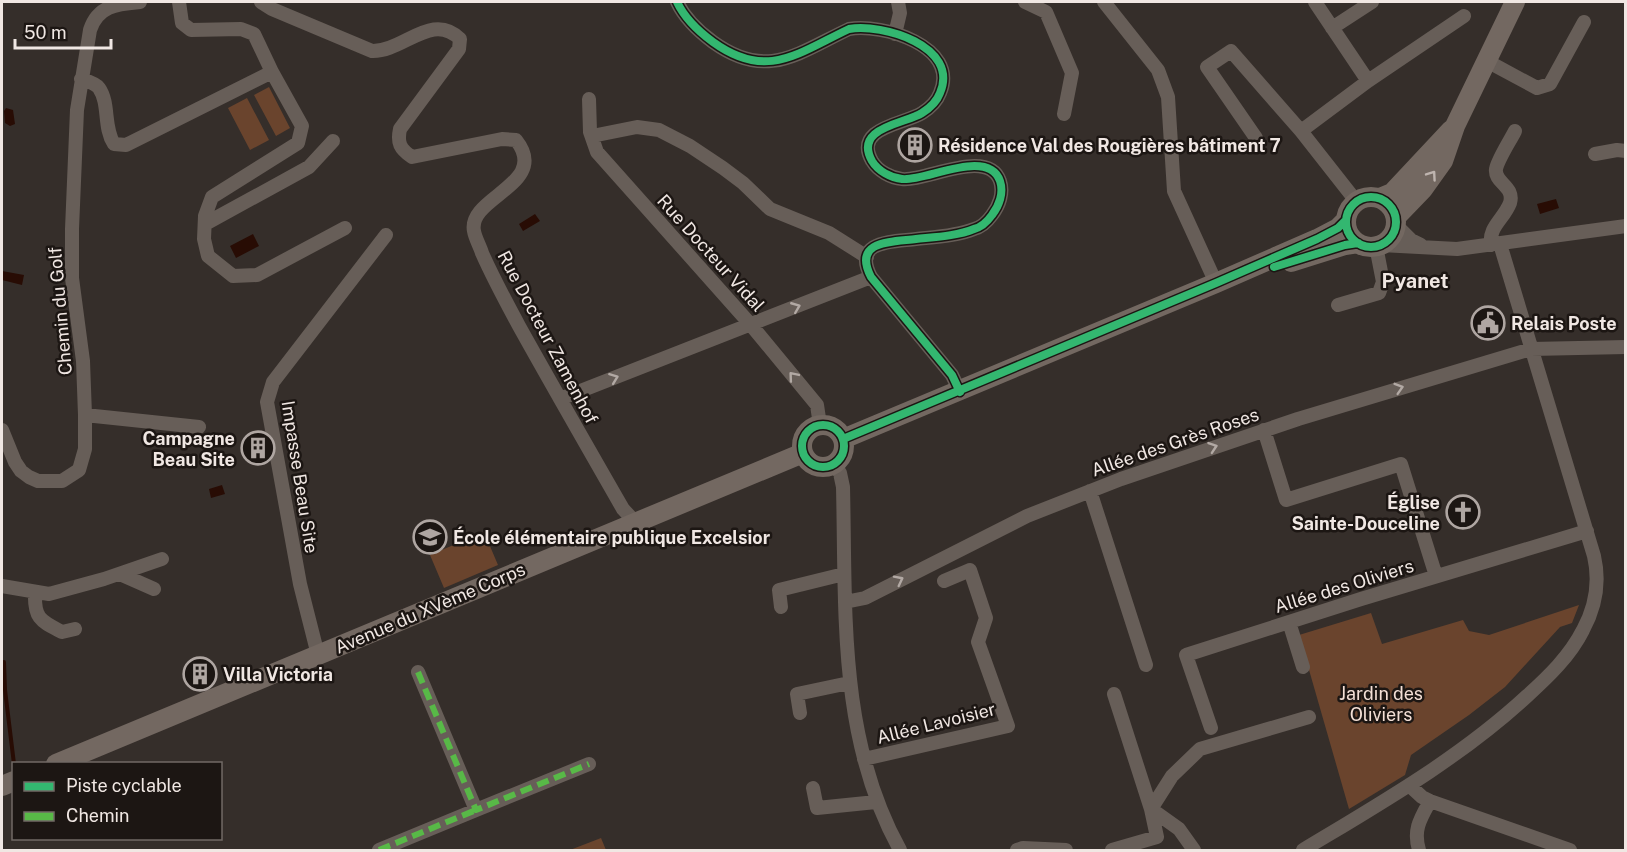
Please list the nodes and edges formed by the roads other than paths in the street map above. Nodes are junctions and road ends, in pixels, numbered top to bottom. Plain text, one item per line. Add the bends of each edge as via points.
1 (140, 2) edge
2 (179, 2) edge
3 (261, 2) edge
4 (677, 2) edge
5 (898, 2) edge
6 (1025, 2) edge
7 (1104, 2) edge
8 (1315, 2) edge
9 (1372, 2) edge
10 (1515, 2) edge
11 (1464, 16) dead end
12 (1584, 22) dead end
13 (1332, 28) junction
14 (895, 34) junction
15 (1485, 60) junction
16 (272, 72) junction
17 (81, 79) junction
18 (1368, 81) junction
19 (589, 99) dead end
20 (1064, 114) dead end
21 (1455, 126) junction
22 (1301, 131) junction
23 (1515, 131) dead end
24 (592, 136) junction
25 (1256, 138) dead end
26 (333, 141) dead end
27 (1626, 151) edge
28 (1595, 154) dead end
29 (1380, 198) junction
30 (1356, 201) junction
31 (1346, 220) junction
32 (1396, 221) junction
33 (205, 224) junction
34 (1626, 226) edge
35 (345, 228) dead end
36 (386, 235) dead end
37 (1495, 244) junction
38 (1372, 245) junction
39 (1432, 248) junction
40 (867, 256) junction
41 (871, 277) junction
42 (1216, 283) junction
43 (1338, 305) dead end
44 (751, 325) junction
45 (1626, 347) edge
46 (1531, 349) junction
47 (960, 392) junction
48 (560, 399) junction
49 (85, 415) junction
50 (820, 425) junction
51 (199, 427) dead end
52 (2, 430) edge
53 (1264, 430) junction
54 (843, 439) junction
55 (803, 453) junction
56 (834, 465) junction
57 (1090, 491) junction
58 (636, 523) junction
59 (1587, 531) junction
60 (162, 560) dead end
61 (120, 574) junction
62 (844, 574) junction
63 (1436, 576) junction
64 (944, 581) dead end
65 (2, 586) edge
66 (154, 589) dead end
67 (35, 593) junction
68 (845, 602) junction
69 (781, 607) dead end
70 (1290, 622) junction
71 (75, 629) dead end
72 (318, 655) junction
73 (1146, 665) dead end
74 (1304, 667) dead end
75 (418, 672) dead end
76 (849, 683) junction
77 (1114, 694) dead end
78 (800, 713) dead end
79 (1309, 717) dead end
80 (1211, 728) dead end
81 (864, 759) junction
82 (61, 762) edge
83 (589, 764) dead end
84 (1409, 785) junction
85 (813, 788) dead end
86 (1430, 801) junction
87 (876, 802) junction
88 (1151, 809) junction
89 (476, 810) junction
90 (379, 850) edge
91 (900, 850) edge
92 (1017, 850) edge
93 (1066, 850) edge
94 (1112, 850) edge
95 (1194, 850) edge
96 (1303, 850) edge
97 (1419, 850) edge
98 (1570, 850) edge

1 - 17 street, Chemin du Golf via 111,5 94,19
2 - 16 street via 182,23 191,30 241,29 254,34
3 - 48 street, Rue Docteur Zamenhof via 372,51 442,27 460,39 459,49 400,129 397,140 412,157 501,139 516,140 522,148 523,173 476,216 474,231 493,279
4 - 14 street via 706,37 751,62 770,62 797,54 853,28
5 - 14 street via 900,13
6 - 20 street via 1046,12 1072,73
7 - 42 street via 1158,70 1168,97 1173,191
8 - 13 street
9 - 13 street
10 - 15 main road
11 - 18 street
12 - 15 street via 1550,84 1537,88
13 - 18 street
14 - 40 street via 935,55 942,68 942,85 937,99 926,110 875,134 868,147 873,162 887,174 905,180 980,167 998,178 1000,196 990,217 974,230 884,242
15 - 21 main road
16 - 17 street via 126,145 114,144 108,135 99,88
16 - 33 street via 302,126 298,144 212,197
17 - 49 street, Chemin du Golf via 72,254
18 - 22 street
19 - 24 street, Rue Docteur Vidal
21 - 29 main road via 1392,193
32 -> 21 main road via 1443,161
22 - 25 street via 1231,51 1207,67
22 - 30 street
23 - 37 street via 1496,169 1497,176 1509,188 1510,202 1490,236
24 - 40 street via 637,127 659,130 723,168 770,209 829,233
24 - 44 street, Rue Docteur Vidal via 597,152
26 - 33 street via 309,167
27 - 28 street
29 - 30 main road
29 - 32 main road via 1388,202
30 - 31 main road
31 - 38 main road via 1348,231
31 - 42 main road via 1317,239
32 - 38 main road via 1394,233
32 - 39 street via 1411,240
33 - 35 street via 208,256 233,276 257,275
34 - 37 street
36 - 72 street, Impasse Beau Site via 273,382 267,402 300,584
37 - 39 street
37 - 46 street
38 - 39 street
38 - 42 main road via 1344,244
38 - 43 street via 1383,282 1379,293
40 - 41 street via 866,267
44 -> 41 street
41 - 47 street via 952,375
42 - 47 main road
48 -> 44 street
50 -> 44 street, Rue Docteur Vidal via 817,405
45 - 46 street, Allée des Grès Roses
53 -> 46 street, Allée des Grès Roses
46 - 59 street
47 - 54 main road
48 - 58 street, Rue Docteur Zamenhof via 623,509
49 - 51 street
49 - 52 street, Chemin du Golf via 83,459 79,470 62,481 38,481 21,471
50 - 54 main road via 834,428
50 - 55 main road via 804,437
57 -> 53 street, Allée des Grès Roses
53 - 63 street via 1286,500 1401,464
54 - 56 main road via 843,453
55 - 56 main road via 814,466
55 - 58 main road, Avenue du XVème Corps
56 - 62 street via 843,487
68 -> 57 street, Allée des Grès Roses via 865,598 1027,516
57 - 73 street
58 - 72 main road, Avenue du XVème Corps
59 - 63 street, Allée des Oliviers
59 - 84 street via 1598,586 1583,631 1569,651 1548,676 1490,728
60 - 61 street
61 - 66 street
61 - 67 street via 49,594
62 - 68 street
62 - 69 street via 779,590
63 - 70 street, Allée des Oliviers
64 - 81 street, Allée Lavoisier via 970,570 986,618 978,642 1008,726
65 - 67 street
67 - 71 street via 34,608 40,620 62,632
68 - 76 street
70 - 74 street
70 - 80 street, Allée des Oliviers via 1186,655
72 - 82 main road, Avenue du XVème Corps
75 - 89 street
76 - 78 street via 797,694
76 - 81 street
77 - 88 street
79 - 88 street via 1200,749 1172,776
81 - 87 street
83 - 89 street
84 - 86 street
84 - 96 street
85 - 87 street via 817,808
86 - 97 street via 1416,827
86 - 98 street
87 - 91 street
88 - 94 street via 1157,837
88 - 95 street via 1179,829
89 - 90 street
92 - 93 street

